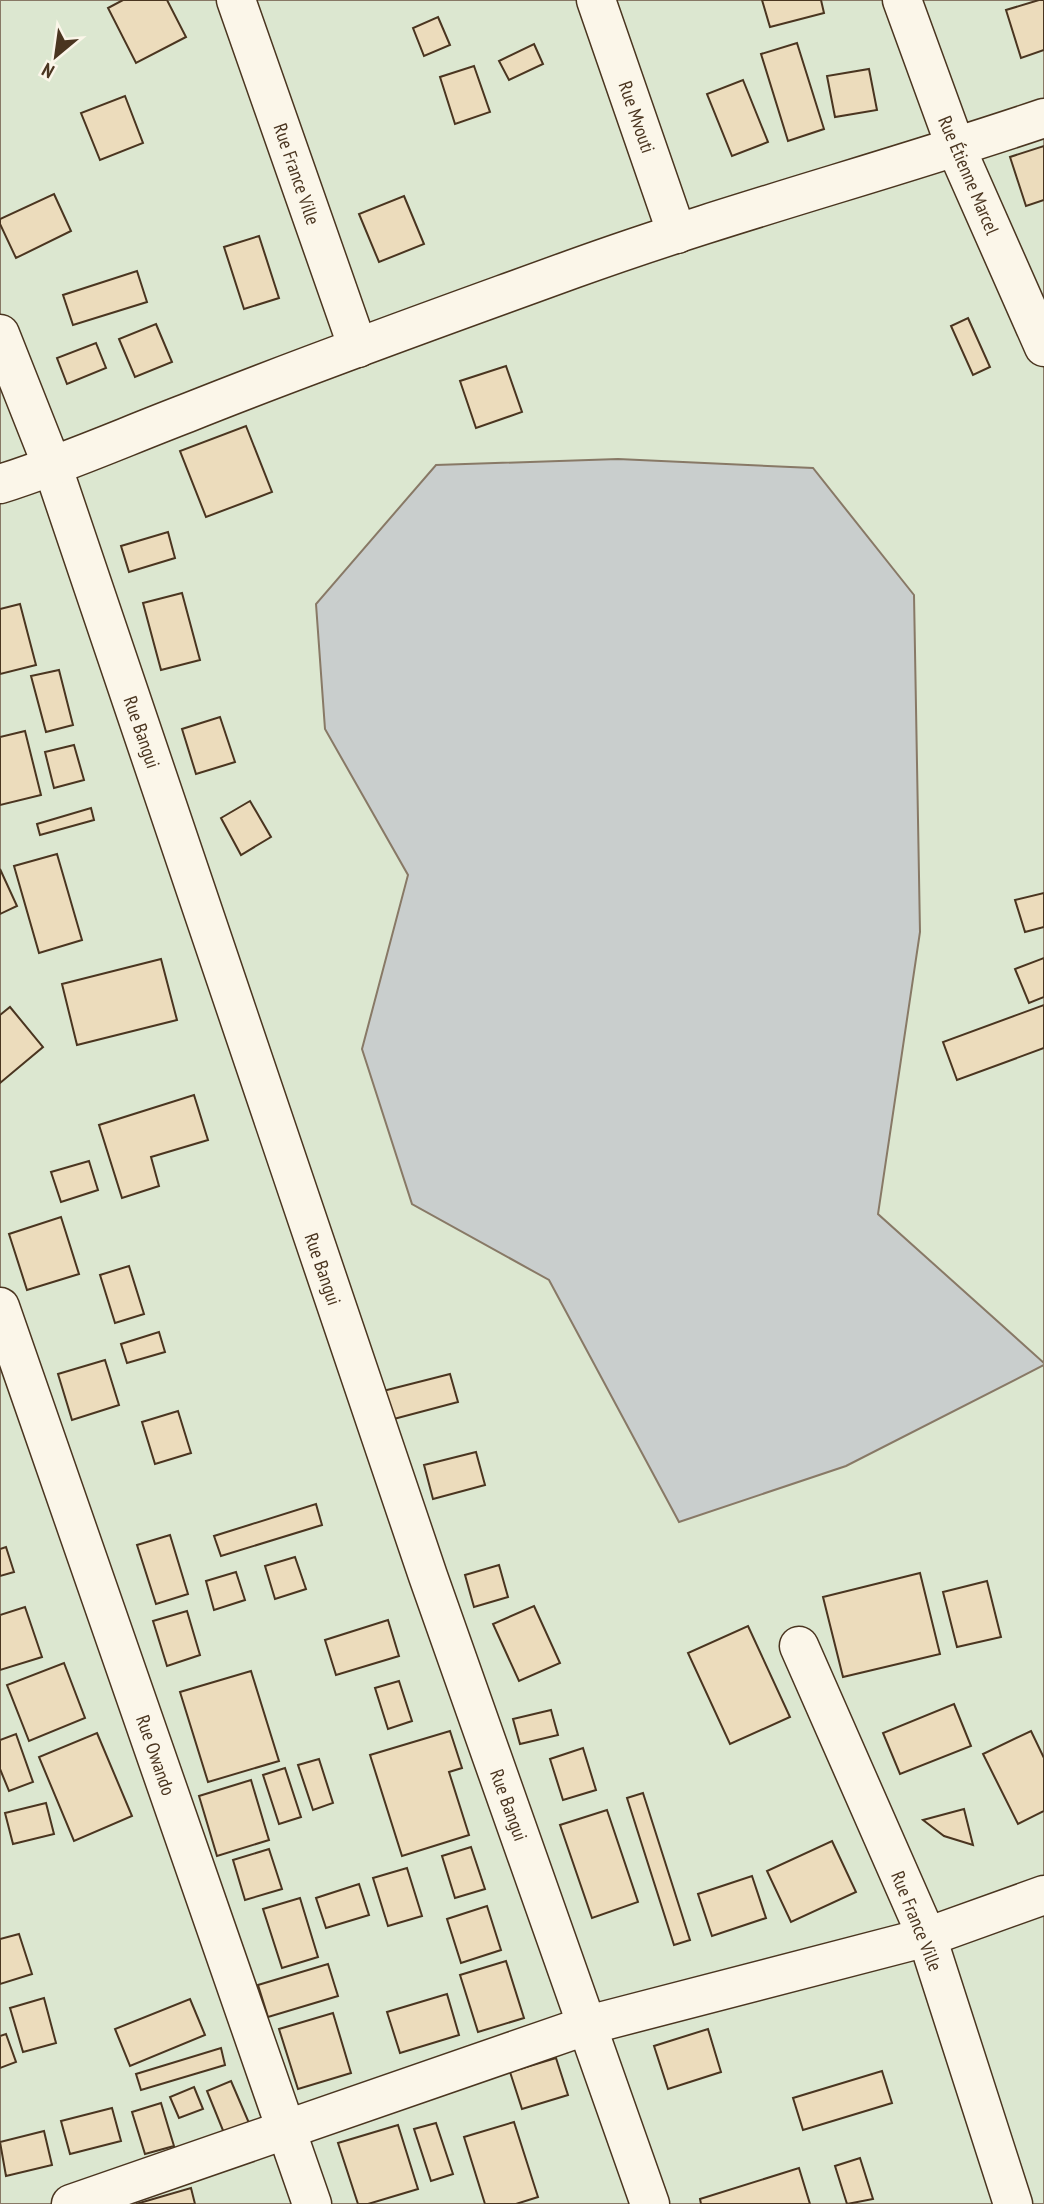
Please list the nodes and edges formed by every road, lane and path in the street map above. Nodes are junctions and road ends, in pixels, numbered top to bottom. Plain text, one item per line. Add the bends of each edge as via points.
1 (236, 0) edge
2 (596, 0) edge
3 (902, 0) edge
4 (1044, 118) edge
5 (956, 148) junction
6 (677, 234) junction
7 (0, 334) edge
8 (1044, 347) edge
9 (358, 348) junction
10 (53, 468) junction
11 (0, 484) edge
12 (0, 1307) edge
13 (799, 1646) dead end
14 (1044, 1895) edge
15 (927, 1937) junction
16 (588, 2025) junction
17 (286, 2130) junction
18 (71, 2204) edge
19 (312, 2204) edge
20 (650, 2204) edge
21 (1013, 2204) edge

1 - 9 street, Rue France Ville
2 - 6 street, Rue Mvouti
3 - 5 street, Rue Étienne Marcel
4 - 5 street
5 - 6 street
5 - 8 street, Rue Étienne Marcel
6 - 9 street
7 - 10 street, Rue Bangui
9 - 10 street
10 - 11 street
10 - 16 street, Rue Bangui via 428,1576
12 - 17 street, Rue Owando
13 - 15 street, Rue France Ville
14 - 15 street
15 - 16 street
15 - 21 street, Rue France Ville
16 - 17 street
16 - 20 street, Rue Bangui
17 - 18 street
17 - 19 street, Rue Owando

